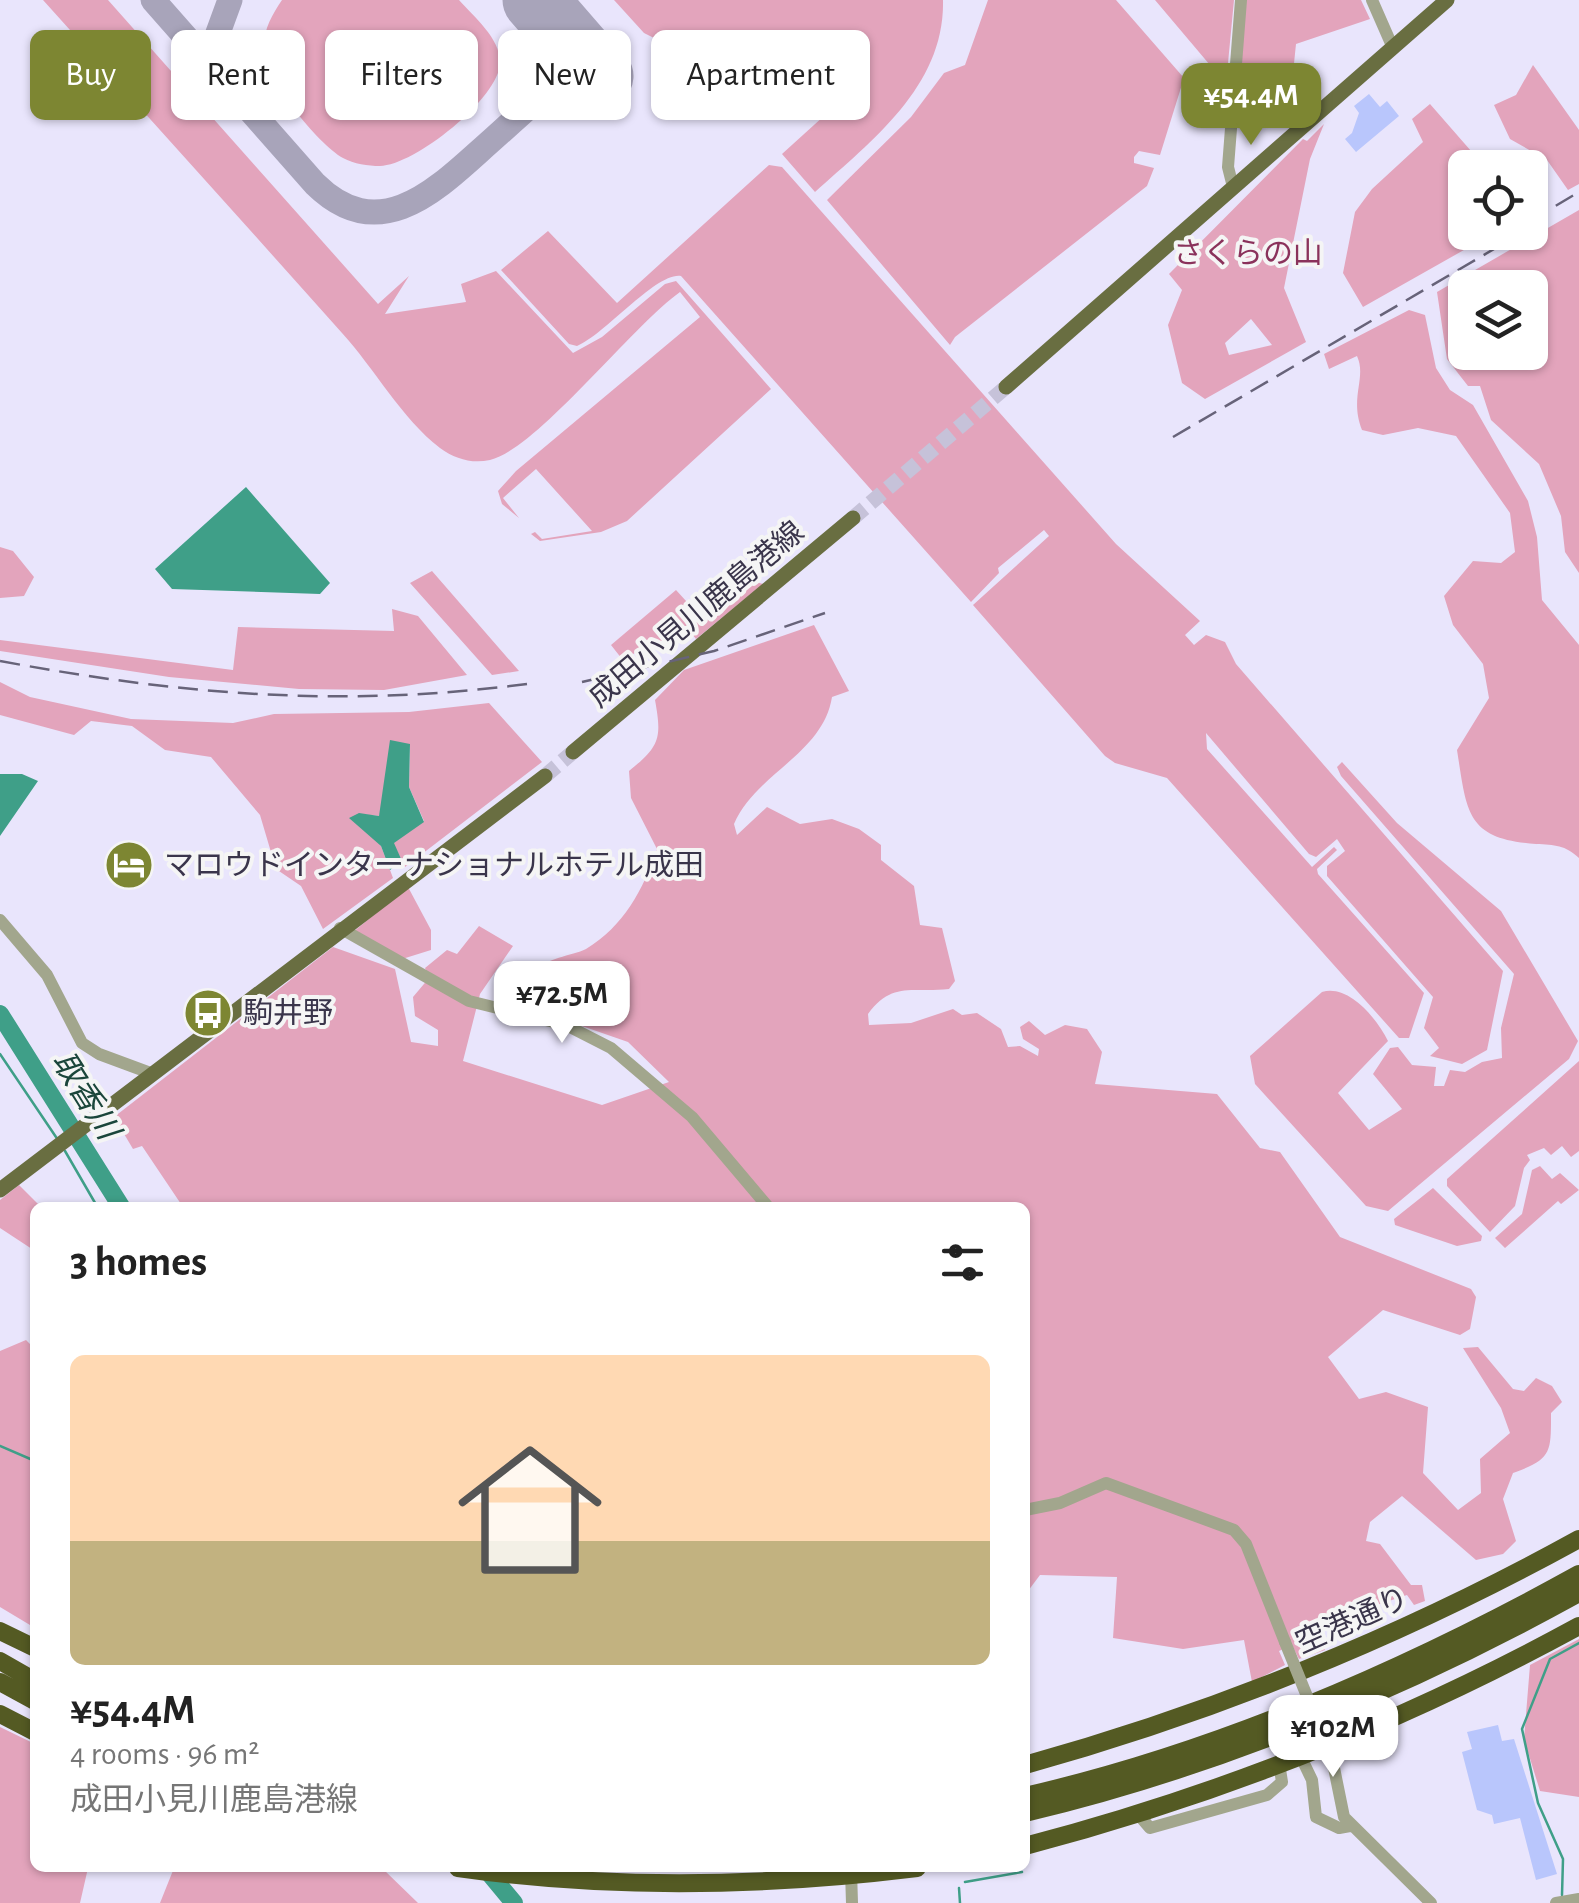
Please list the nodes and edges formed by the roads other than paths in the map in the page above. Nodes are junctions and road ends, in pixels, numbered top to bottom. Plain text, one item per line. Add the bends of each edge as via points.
1 (1241, 0) edge
2 (1372, 0) edge
3 (1448, 0) edge
4 (1392, 48) junction
5 (1233, 187) junction
6 (1006, 386) tunnel mouth
7 (853, 518) tunnel mouth
8 (573, 752) tunnel mouth
9 (545, 776) tunnel mouth
10 (0, 920) edge
11 (340, 928) junction
12 (153, 1074) junction
13 (3, 1188) edge
14 (764, 1202) edge
15 (1030, 1509) edge
16 (1579, 1539) edge
17 (1579, 1574) edge
18 (1579, 1592) edge
19 (1579, 1626) edge
20 (0, 1631) edge
21 (30, 1646) edge
22 (0, 1661) edge
23 (30, 1677) edge
24 (0, 1682) edge
25 (30, 1698) edge
26 (0, 1714) edge
27 (30, 1729) edge
28 (1300, 1755) junction
29 (1030, 1764) edge
30 (1279, 1764) junction
31 (1199, 1792) junction
32 (1030, 1795) edge
33 (1030, 1812) edge
34 (1138, 1814) junction
35 (1206, 1814) junction
36 (1350, 1826) junction
37 (1030, 1845) edge
38 (495, 1872) edge
39 (851, 1872) edge
40 (1579, 1899) edge
41 (852, 1903) edge
42 (1431, 1903) edge
43 (1556, 1903) edge

1 - 5 street via 1228,167
2 - 4 street
3 - 4 main road
4 - 5 main road
5 - 6 main road
7 - 8 main road, 成田小見川鹿島港線
9 - 11 main road
10 - 12 street via 47,976 82,1043
11 - 12 main road
11 - 14 street via 469,1001 566,1024 611,1048 692,1117
12 - 13 main road
15 - 36 street, bridge via 1106,1483 1223,1524 1246,1544 1332,1758
16 - 29 highway, 空港通り via 1304,1672
17 - 32 highway via 1317,1698 1172,1754
18 - 33 highway via 1409,1676 1254,1741
19 - 28 highway via 1423,1704
20 - 21 highway
22 - 23 highway
24 - 25 highway
26 - 27 highway
28 - 30 highway
28 - 36 street via 1312,1780 1316,1817
30 - 31 highway
30 - 35 street via 1279,1788
31 - 34 highway
31 - 35 street
34 - 35 street via 1150,1828
34 - 37 highway
36 - 42 street
38 - 39 highway via 598,1883 752,1885
39 - 41 street
40 - 43 street

